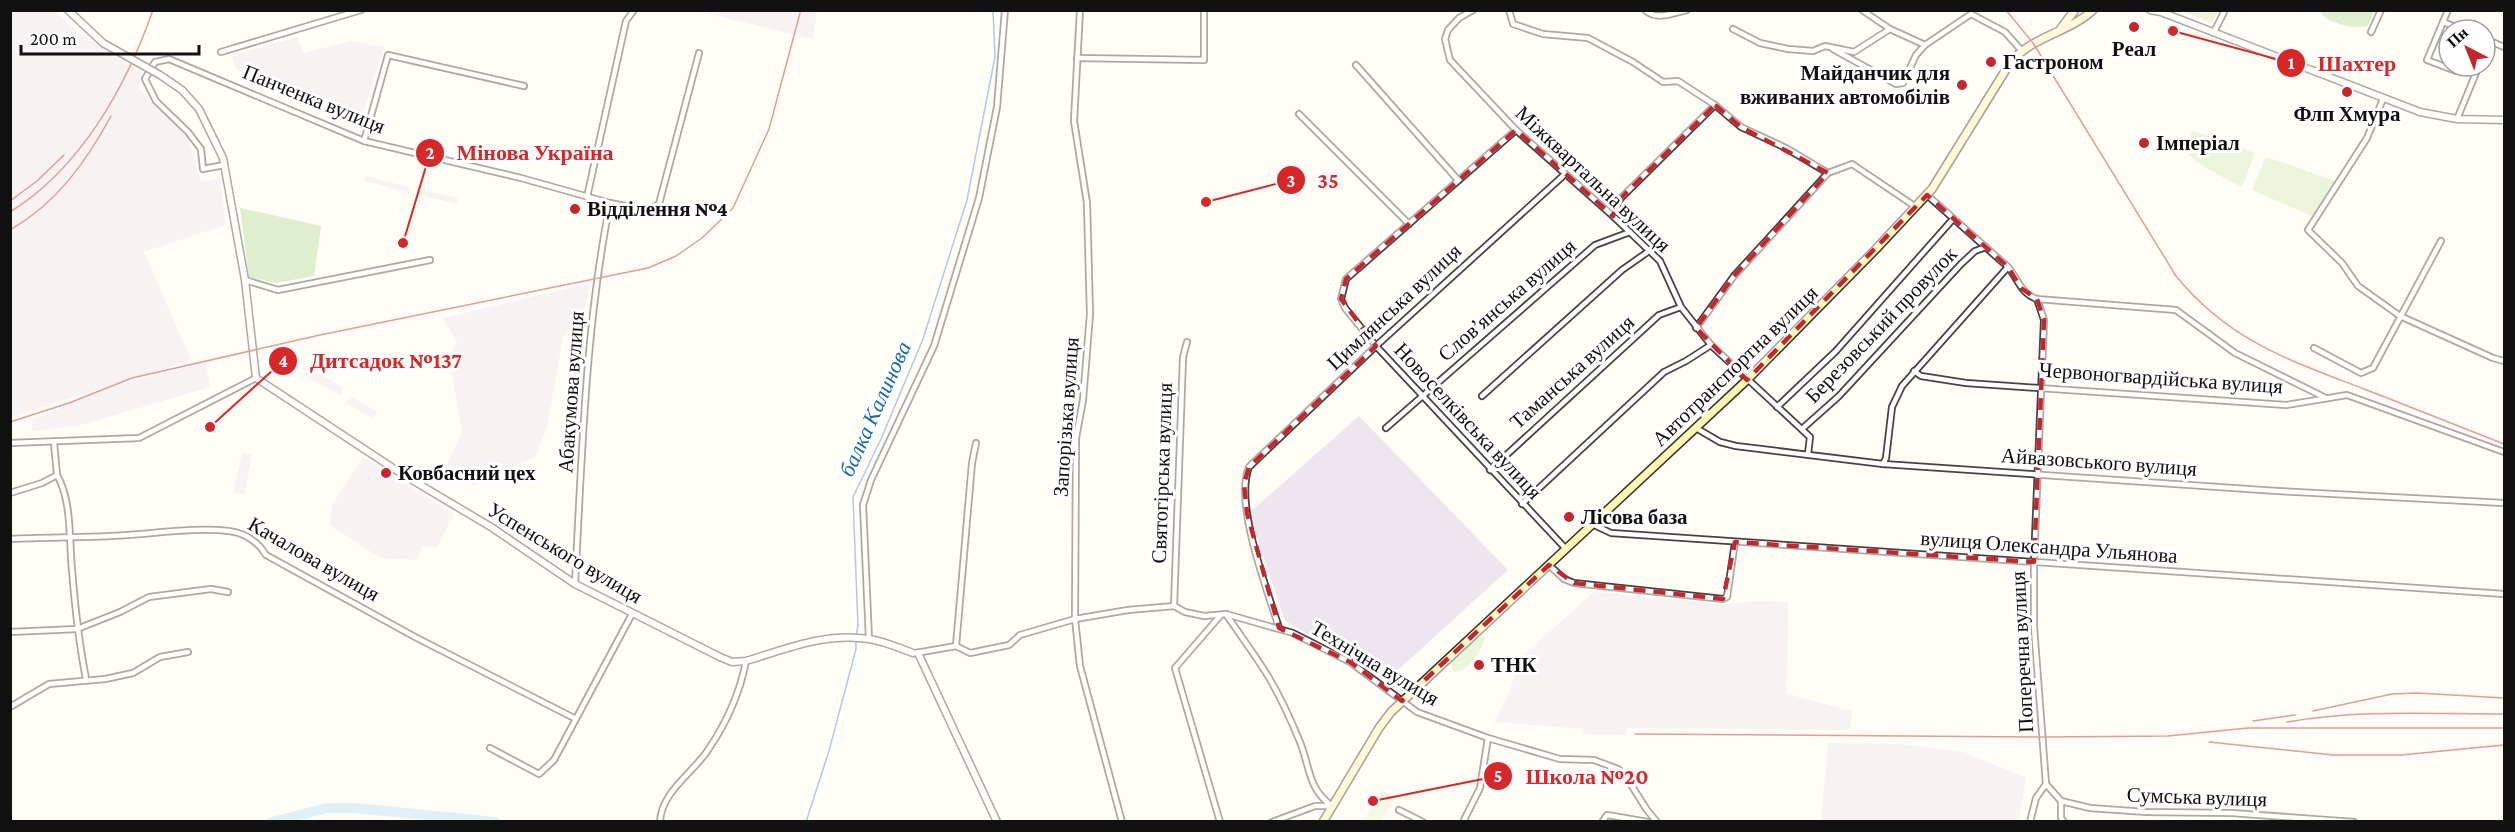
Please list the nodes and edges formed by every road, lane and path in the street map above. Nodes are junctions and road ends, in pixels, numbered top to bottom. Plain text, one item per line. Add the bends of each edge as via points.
1 (68, 10) edge
2 (361, 10) edge
3 (634, 10) edge
4 (1005, 10) edge
5 (1080, 10) edge
6 (1204, 10) edge
7 (1473, 10) edge
8 (1509, 10) edge
9 (1645, 10) edge
10 (1687, 10) edge
11 (1862, 10) edge
12 (2075, 10) edge
13 (2093, 10) edge
14 (2150, 10) edge
15 (2225, 10) edge
16 (2381, 10) edge
17 (2159, 11) edge
18 (1733, 29) dead end
19 (1890, 29) junction
20 (2060, 31) junction
21 (2214, 32) junction
22 (2371, 32) dead end
23 (2437, 36) edge
24 (1925, 45) junction
25 (1825, 46) junction
26 (2021, 50) junction
27 (221, 52) dead end
28 (699, 53) dead end
29 (1077, 58) junction
30 (2437, 64) edge
31 (1356, 65) dead end
32 (2474, 78) edge
33 (524, 86) dead end
34 (2383, 99) junction
35 (1715, 105) junction
36 (1299, 114) dead end
37 (2457, 119) junction
38 (2505, 120) edge
39 (1516, 130) junction
40 (364, 141) junction
41 (224, 165) junction
42 (1828, 173) junction
43 (1564, 175) junction
44 (1458, 180) junction
45 (1927, 195) junction
46 (587, 197) junction
47 (610, 203) junction
48 (1916, 207) junction
49 (1613, 216) junction
50 (1953, 219) junction
51 (1409, 224) junction
52 (1630, 232) junction
53 (2441, 241) dead end
54 (1986, 247) junction
55 (1649, 251) junction
56 (430, 260) dead end
57 (2008, 267) junction
58 (245, 280) junction
59 (2037, 299) junction
60 (1681, 307) junction
61 (2401, 316) junction
62 (1696, 328) junction
63 (1187, 342) dead end
64 (1711, 345) junction
65 (1376, 346) junction
66 (2314, 348) dead end
67 (2505, 361) edge
68 (1914, 372) junction
69 (256, 378) junction
70 (1747, 380) junction
71 (2043, 386) junction
72 (1422, 396) junction
73 (1482, 396) dead end
74 (2326, 398) junction
75 (1777, 407) junction
76 (1386, 428) dead end
77 (1695, 428) junction
78 (1802, 429) junction
79 (10, 443) edge
80 (54, 443) junction
81 (976, 443) dead end
82 (2505, 452) edge
83 (1808, 454) junction
84 (1883, 464) junction
85 (1490, 470) junction
86 (2039, 474) junction
87 (57, 475) junction
88 (10, 493) edge
89 (2505, 503) edge
90 (1522, 504) junction
91 (1592, 524) junction
92 (68, 537) junction
93 (10, 539) edge
94 (1735, 542) junction
95 (1566, 549) junction
96 (2034, 562) junction
97 (1549, 565) junction
98 (575, 584) junction
99 (228, 592) dead end
100 (2505, 594) edge
101 (1174, 606) junction
102 (632, 614) junction
103 (1223, 615) junction
104 (1075, 620) junction
105 (1279, 628) junction
106 (77, 629) junction
107 (10, 632) edge
108 (869, 639) junction
109 (956, 646) junction
110 (188, 652) dead end
111 (916, 653) junction
112 (746, 661) junction
113 (86, 679) junction
114 (1402, 701) junction
115 (10, 707) edge
116 (576, 719) junction
117 (1488, 738) junction
118 (490, 748) dead end
119 (2046, 784) junction
120 (2061, 801) junction
121 (1332, 806) junction
122 (1399, 810) dead end
123 (660, 822) edge
124 (998, 822) edge
125 (1122, 822) edge
126 (1220, 822) edge
127 (1272, 822) edge
128 (1323, 822) edge
129 (1424, 822) edge
130 (1463, 822) edge
131 (1602, 822) edge
132 (1648, 822) edge
133 (1657, 822) edge
134 (2030, 822) edge
135 (2064, 822) edge
136 (2354, 822) edge

1 - 41 street, bridge via 104,43 182,90 199,109
2 - 27 street
3 - 46 street via 626,21
4 - 108 street via 998,107 979,198 934,346 863,505
5 - 29 street, Запорізька вулиця
6 - 29 street via 1204,60
7 - 39 street, Міжквартальна вулиця via 1448,30 1445,39 1450,60
8 - 35 street via 1513,24 1543,34 1588,38 1663,82 1678,81
9 - 10 street via 1657,16
11 - 19 street
12 - 20 main road
13 - 20 main road, Автотранспортна вулиця
14 - 17 street
15 - 21 street
16 - 22 street
17 - 21 street
18 - 25 street via 1760,43 1788,50 1813,51
19 - 24 street
19 - 25 street via 1854,52
20 - 26 main road, Автотранспортна вулиця
21 - 34 street
23 - 30 street via 2427,60
24 - 25 street via 1903,82 1896,84
24 - 26 street via 1971,14 2005,32
26 - 45 main road, Автотранспортна вулиця
28 - 47 street, Панченка вулиця via 659,204 647,210
29 - 104 street, Запорізька вулиця via 1074,121 1087,203 1090,314 1076,438
31 - 44 street
32 - 37 street
33 - 40 street via 388,55
34 - 37 street
34 - 61 street via 2367,138 2308,230 2342,263 2358,286
35 - 42 street via 1741,127
35 - 49 street via 1621,198
36 - 51 street
37 - 38 street
39 - 43 street, Міжквартальна вулиця
39 - 44 street
40 - 41 street, Панченка вулиця via 169,59 155,62 145,79 156,101 201,149 203,170
40 - 46 street, Панченка вулиця
41 - 58 street
42 - 48 street via 1852,164
42 - 62 street via 1734,276
43 - 49 street, Міжквартальна вулиця
43 - 65 street, Цимлянська вулиця
44 - 51 street
45 - 48 main road, Автотранспортна вулиця
45 - 50 street
46 - 47 street, Панченка вулиця
47 - 98 street, Абакумова вулиця via 591,327
48 - 70 main road, Автотранспортна вулиця
49 - 52 street, Міжквартальна вулиця
50 - 54 street
50 - 75 street via 1836,351
51 - 65 street, Новоселківська вулиця via 1346,279 1341,299 1345,308
52 - 55 street, Міжквартальна вулиця
52 - 72 street, Слов’янська вулиця via 1595,245
53 - 61 street
54 - 57 street
54 - 78 street, Березовський провулок via 1961,264 1839,396
55 - 60 street, Міжквартальна вулиця via 1660,261
55 - 73 street via 1622,270
56 - 58 street via 278,290
57 - 59 street via 2020,288
57 - 68 street
58 - 69 street
59 - 71 street, Поперечна вулиця via 2044,320
59 - 74 street via 2176,310 2235,353
60 - 62 street, Міжквартальна вулиця
60 - 85 street, Таманська вулиця via 1659,315
61 - 66 street via 2373,368 2361,373
61 - 67 street
62 - 64 street, Міжквартальна вулиця
63 - 101 street, Святогірська вулиця via 1183,357
64 - 70 street, Міжквартальна вулиця
64 - 90 street via 1664,372
65 - 72 street, Новоселківська вулиця
65 - 105 street, Цимлянська вулиця via 1249,467 1244,484 1247,513
68 - 71 street, Червоногвардійська вулиця via 1966,383
68 - 84 street via 1892,407
69 - 80 street via 139,438
69 - 98 street, Успенського вулиця
70 - 75 street, Міжквартальна вулиця
70 - 77 main road, Автотранспортна вулиця
71 - 74 street, Червоногвардійська вулиця via 2286,405
71 - 86 street, Поперечна вулиця
72 - 76 street, Слов’янська вулиця
72 - 85 street, Новоселківська вулиця
74 - 82 street, Червоногвардійська вулиця via 2347,395
75 - 78 street, Міжквартальна вулиця
77 - 83 street, Айвазовського вулиця via 1719,442 1736,446
77 - 91 main road, Автотранспортна вулиця
78 - 83 street via 1810,437
79 - 80 street
80 - 87 street
81 - 109 street
83 - 84 street, Айвазовського вулиця
84 - 86 street, Айвазовського вулиця
85 - 90 street, Новоселківська вулиця
86 - 89 street, Айвазовського вулиця
86 - 96 street, Поперечна вулиця
87 - 88 street
87 - 92 street via 62,484
90 - 95 street, Новоселківська вулиця
91 - 94 street, вулиця Олександра Ульянова via 1611,533
91 - 95 main road, Автотранспортна вулиця
92 - 93 street, Качалова вулиця
92 - 106 street
92 - 116 street, Качалова вулиця via 216,531 245,535 260,545 266,555
94 - 96 street, вулиця Олександра Ульянова
94 - 97 street via 1728,597 1723,599 1574,583
95 - 97 main road, Автотранспортна вулиця
96 - 100 street, вулиця Олександра Ульянова
96 - 119 street, Поперечна вулиця via 2034,627
97 - 114 main road, Автотранспортна вулиця
98 - 102 street, Успенського вулиця
99 - 106 street via 211,589 148,597
101 - 103 street, Технічна вулиця via 1204,616
101 - 104 street, Технічна вулиця
102 - 112 street, Успенського вулиця via 732,662
102 - 116 street
103 - 105 street, Технічна вулиця
103 - 121 street via 1273,686 1302,746 1308,776 1323,800
103 - 126 street via 1175,668
104 - 109 street, Технічна вулиця via 1020,634 1009,645 970,653
104 - 125 street, Запорізька вулиця via 1080,666
105 - 114 street, Технічна вулиця via 1350,662
106 - 107 street
106 - 113 street
108 - 111 street, Успенського вулиця
108 - 112 street, Успенського вулиця via 827,638
109 - 111 street, Технічна вулиця
110 - 113 street via 160,657 133,673
111 - 124 street
112 - 123 street via 737,698 700,761 665,802
113 - 115 street via 50,684
114 - 117 street, Технічна вулиця via 1417,712
114 - 121 main road, Автотранспортна вулиця via 1379,728
116 - 118 street via 554,760 539,774
117 - 130 street via 1480,788
117 - 133 street, Технічна вулиця via 1560,759 1593,760 1618,769
119 - 120 street
119 - 134 street via 2036,798
120 - 135 street
120 - 136 street, Сумська вулиця via 2090,808
121 - 127 street via 1314,806
121 - 128 main road, Автотранспортна вулиця
122 - 129 street
131 - 132 street via 1607,815 1615,814

